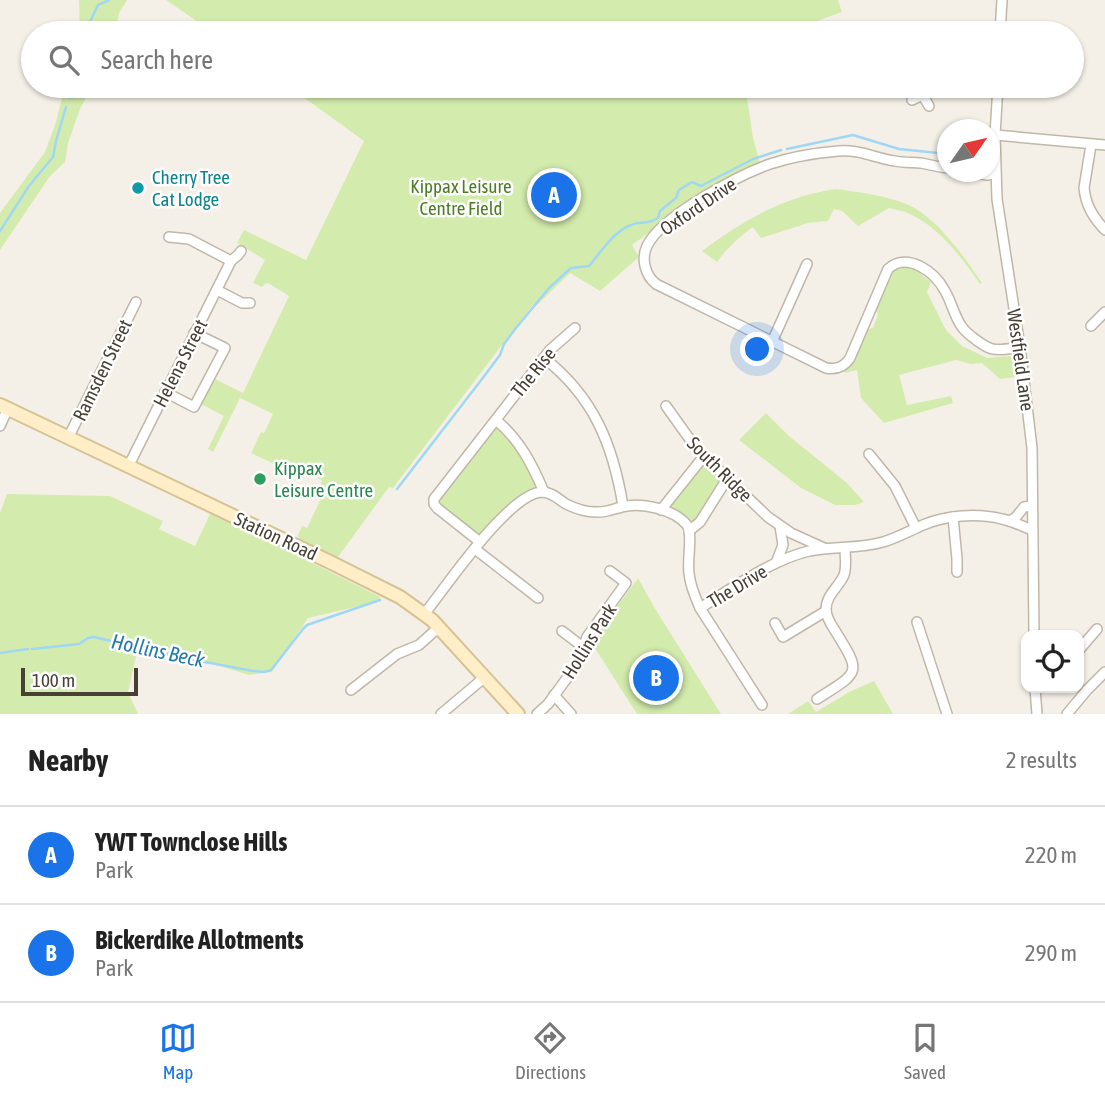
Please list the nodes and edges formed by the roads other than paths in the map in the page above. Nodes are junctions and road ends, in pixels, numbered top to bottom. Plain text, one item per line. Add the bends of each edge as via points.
1 (1002, 0) edge
2 (1001, 21) edge
3 (915, 98) edge
4 (924, 98) edge
5 (997, 98) edge
6 (912, 100) dead end
7 (929, 106) dead end
8 (996, 119) edge
9 (1000, 136) edge
10 (1091, 145) junction
11 (1105, 145) edge
12 (937, 166) edge
13 (996, 182) edge
14 (1105, 230) edge
15 (169, 237) dead end
16 (241, 251) dead end
17 (231, 261) junction
18 (807, 264) dead end
19 (217, 290) junction
20 (136, 302) dead end
21 (250, 303) dead end
22 (1105, 312) edge
23 (1091, 326) dead end
24 (575, 328) dead end
25 (194, 333) junction
26 (772, 342) junction
27 (1020, 347) junction
28 (544, 358) junction
29 (165, 392) junction
30 (666, 406) dead end
31 (4, 407) edge
32 (496, 420) junction
33 (0, 426) edge
34 (68, 438) junction
35 (869, 454) dead end
36 (704, 456) junction
37 (129, 466) junction
38 (727, 479) junction
39 (544, 492) junction
40 (623, 506) junction
41 (1032, 506) junction
42 (661, 510) junction
43 (953, 517) junction
44 (1010, 521) junction
45 (780, 526) junction
46 (916, 528) junction
47 (1032, 530) junction
48 (689, 531) junction
49 (478, 546) junction
50 (825, 548) junction
51 (845, 548) junction
52 (776, 563) junction
53 (610, 571) dead end
54 (957, 572) dead end
55 (538, 598) dead end
56 (700, 608) junction
57 (826, 611) junction
58 (425, 613) junction
59 (917, 622) dead end
60 (775, 623) dead end
61 (439, 627) junction
62 (1097, 629) dead end
63 (1034, 630) edge
64 (562, 631) dead end
65 (1084, 644) edge
66 (583, 647) junction
67 (1105, 672) edge
68 (485, 677) junction
69 (351, 690) dead end
70 (1035, 693) edge
71 (554, 695) junction
72 (817, 699) dead end
73 (762, 705) dead end
74 (441, 714) edge
75 (518, 714) edge
76 (537, 714) edge
77 (571, 714) edge
78 (947, 714) edge
79 (1037, 714) edge
80 (1067, 714) edge

1 - 2 street
3 - 6 street
4 - 7 street
5 - 8 street, Westfield Lane
9 - 10 street
10 - 11 street
10 - 14 street via 1084,194 1091,213
12 - 26 street, Oxford Drive via 849,150 786,159 724,185 654,236 644,259 652,281
13 - 27 street, Westfield Lane
15 - 17 street via 189,239
16 - 17 street, Helena Street
17 - 19 street, Helena Street
18 - 26 street
19 - 21 street
19 - 25 street, Helena Street
20 - 34 street, Ramsden Street
22 - 23 street
24 - 28 street, The Rise
25 - 29 street, Helena Street
25 - 29 street via 225,348 194,407
26 - 27 street, Oxford Drive via 826,368 843,366 884,274 903,261 914,263 941,285 960,324 990,349
27 - 41 street, Westfield Lane via 1032,448
28 - 32 street, The Rise
28 - 40 street via 576,389 598,423 614,461
29 - 37 street, Helena Street
30 - 36 street, South Ridge
31 - 33 street
31 - 34 street, Station Road
32 - 39 street via 521,446
32 - 49 street, The Rise via 434,501
34 - 37 street, Station Road
35 - 46 street via 895,486
36 - 38 street, South Ridge
36 - 42 street
37 - 58 street, Station Road via 385,588
38 - 45 street, South Ridge
38 - 48 street via 700,522
39 - 40 street via 586,511
39 - 49 street via 533,494 500,518
40 - 42 street
41 - 44 street via 1024,507
41 - 47 street, Westfield Lane
42 - 48 street via 683,522
43 - 44 street, The Drive
43 - 46 street, The Drive
43 - 54 street
44 - 47 street, The Drive
45 - 50 street, South Ridge
45 - 52 street via 783,545
46 - 51 street, The Drive via 886,542
47 - 63 street, Westfield Lane
48 - 56 street, The Drive via 689,578
49 - 55 street
49 - 58 street
50 - 51 street, The Drive
50 - 52 street, The Drive
51 - 57 street via 844,575 829,597
52 - 56 street, The Drive
53 - 66 street, Hollins Park via 626,583
56 - 73 street
57 - 60 street via 783,637
57 - 72 street via 854,667 850,677
58 - 61 street, Station Road
59 - 78 street
61 - 68 street, Station Road
61 - 69 street
62 - 65 street
64 - 66 street
66 - 71 street, Hollins Park via 578,663
67 - 80 street
68 - 74 street
68 - 75 street, Station Road
70 - 79 street
71 - 76 street, Hollins Park
71 - 77 street

